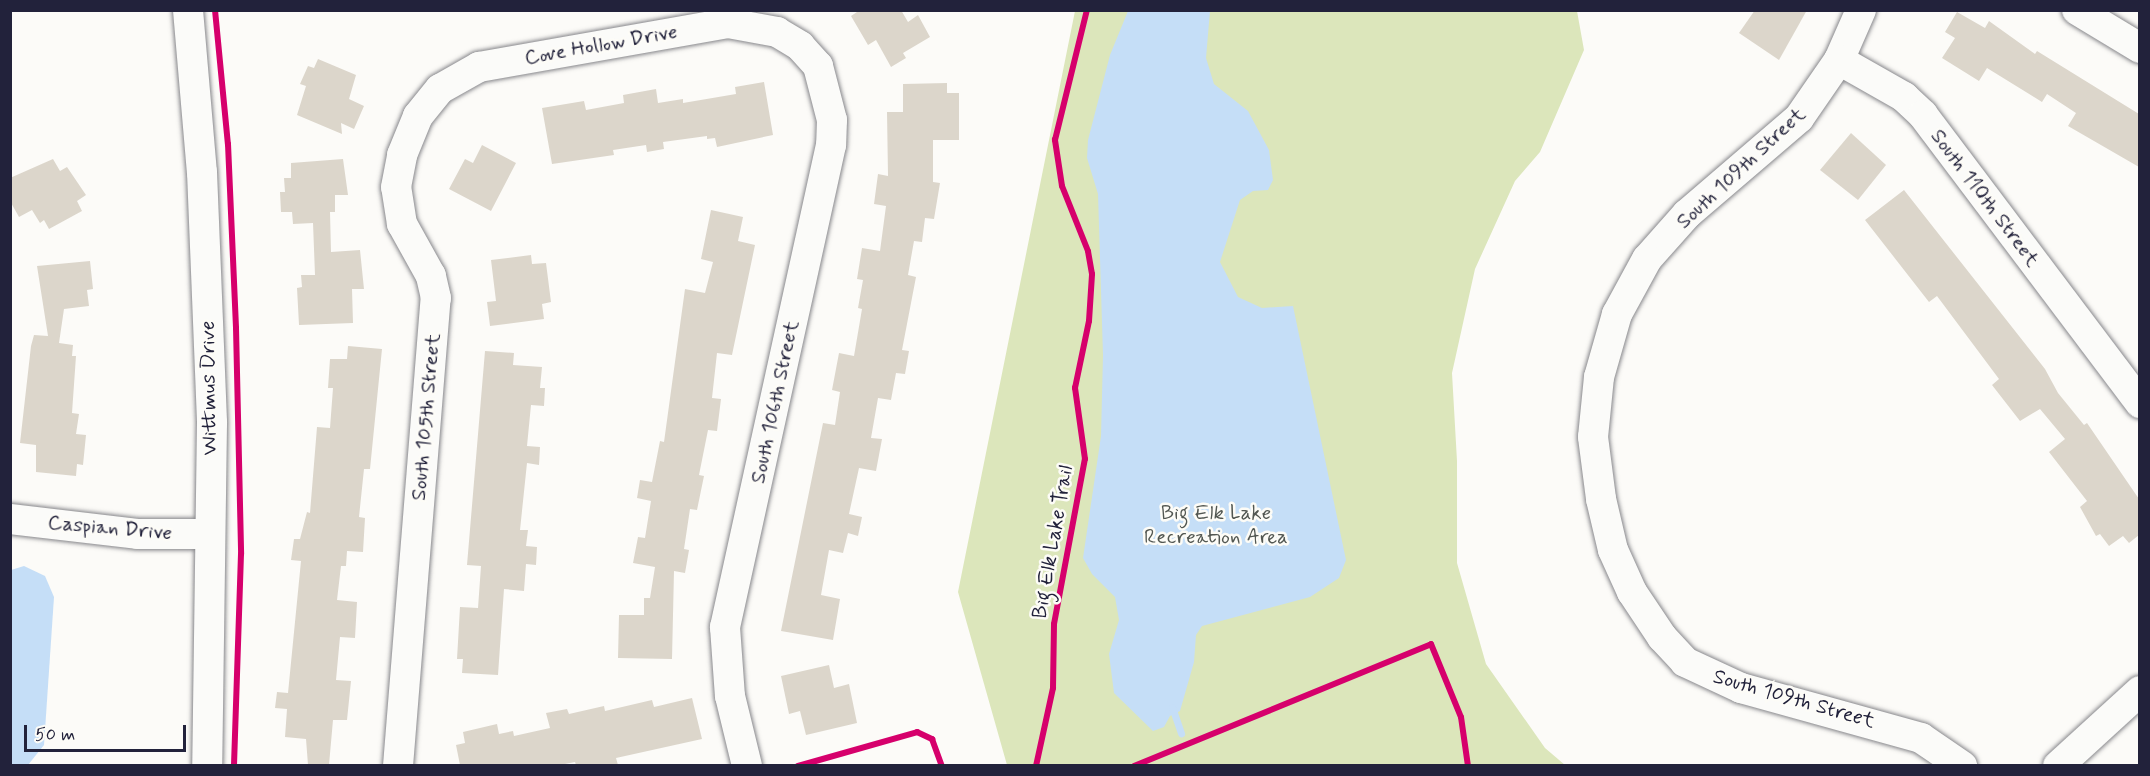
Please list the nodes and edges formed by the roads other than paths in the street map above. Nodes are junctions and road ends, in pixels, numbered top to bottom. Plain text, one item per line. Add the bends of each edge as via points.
1 (188, 10) edge
2 (1861, 10) edge
3 (2077, 10) edge
4 (800, 46) joint
5 (2139, 48) edge
6 (1839, 60) junction
7 (440, 89) joint
8 (2139, 404) edge
9 (10, 519) edge
10 (209, 534) junction
11 (2139, 691) edge
12 (207, 765) edge
13 (398, 765) edge
14 (747, 765) edge
15 (1962, 765) edge
16 (2058, 765) edge

1 - 10 street, Wittmus Drive via 202,184 212,423
2 - 6 street
3 - 5 street
4 - 7 street, Cove Hollow Drive via 777,32 728,23 479,67
4 - 14 street, South 106th Street via 818,66 828,93 831,145 725,627 730,696
6 - 8 street, South 110th Street via 1904,97 1923,115
6 - 15 street, South 109th Street via 1799,118 1687,214 1647,259 1617,314 1599,377 1593,437 1601,499 1613,550 1632,592 1662,637 1685,662 1741,688 1921,738
7 - 13 street, South 105th Street via 418,116 402,155 396,187 402,224 431,276 436,298
9 - 10 street, Caspian Drive via 137,534
10 - 12 street, Wittmus Drive
11 - 16 street

